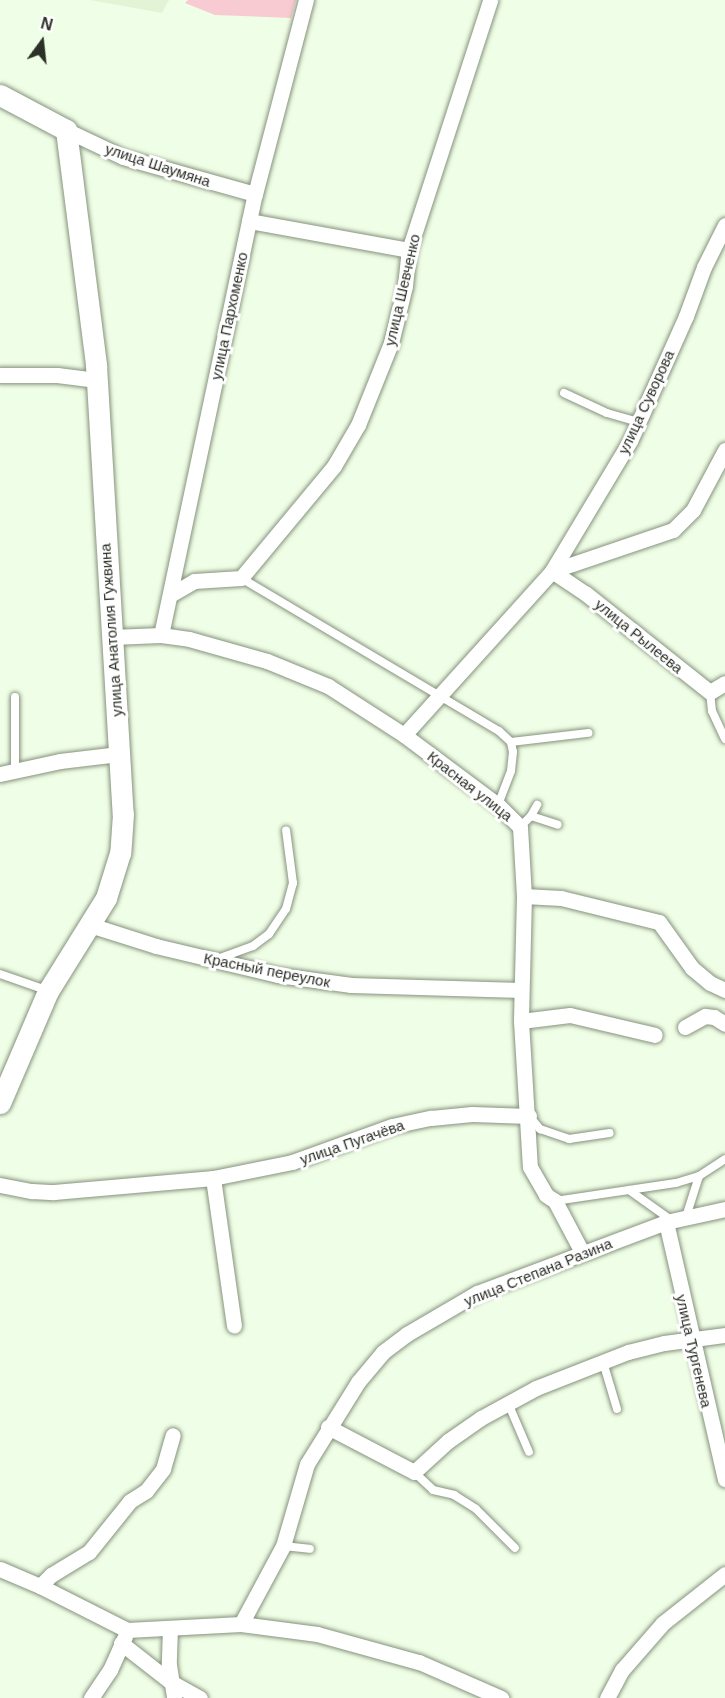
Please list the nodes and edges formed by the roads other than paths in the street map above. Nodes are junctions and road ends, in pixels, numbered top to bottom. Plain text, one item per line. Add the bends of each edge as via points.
1 (306, 0) edge
2 (490, 0) edge
3 (0, 95) edge
4 (66, 130) junction
5 (255, 194) junction
6 (249, 221) junction
7 (725, 225) edge
8 (409, 250) junction
9 (0, 375) edge
10 (97, 380) junction
11 (564, 393) dead end
12 (639, 422) junction
13 (725, 450) edge
14 (552, 571) junction
15 (241, 578) junction
16 (170, 595) junction
17 (161, 635) junction
18 (112, 637) junction
19 (725, 683) edge
20 (710, 692) junction
21 (441, 694) junction
22 (15, 698) dead end
23 (588, 734) dead end
24 (404, 735) junction
25 (725, 739) edge
26 (511, 742) junction
27 (119, 754) junction
28 (8, 773) edge
29 (498, 805) junction
30 (537, 805) dead end
31 (526, 822) junction
32 (558, 825) dead end
33 (286, 830) dead end
34 (524, 896) junction
35 (90, 925) junction
36 (214, 961) junction
37 (0, 974) edge
38 (521, 990) junction
39 (725, 990) edge
40 (48, 991) junction
41 (521, 1021) junction
42 (725, 1024) edge
43 (685, 1027) dead end
44 (655, 1035) dead end
45 (0, 1103) edge
46 (528, 1116) junction
47 (610, 1133) dead end
48 (725, 1159) edge
49 (699, 1176) junction
50 (213, 1178) junction
51 (0, 1185) edge
52 (629, 1190) junction
53 (555, 1201) junction
54 (725, 1209) edge
55 (674, 1221) junction
56 (582, 1252) junction
57 (234, 1326) dead end
58 (725, 1335) edge
59 (691, 1339) junction
60 (602, 1360) junction
61 (508, 1403) junction
62 (617, 1409) dead end
63 (328, 1427) junction
64 (173, 1435) dead end
65 (529, 1452) dead end
66 (414, 1472) junction
67 (725, 1479) edge
68 (283, 1546) junction
69 (515, 1548) dead end
70 (310, 1549) dead end
71 (0, 1569) edge
72 (725, 1574) edge
73 (40, 1586) junction
74 (241, 1624) junction
75 (170, 1628) junction
76 (124, 1637) junction
77 (171, 1682) junction
78 (91, 1698) edge
79 (174, 1698) edge
80 (200, 1698) edge
81 (501, 1698) edge
82 (607, 1698) edge

1 - 5 street, улица Пархоменко
2 - 8 street, улица Шевченко
3 - 4 street, улица Шаумяна
4 - 5 street, улица Шаумяна via 132,160
4 - 10 street, улица Анатолия Гужвина
5 - 6 street, улица Пархоменко
6 - 8 street
6 - 16 street, улица Пархоменко
7 - 12 street, улица Суворова
8 - 15 street, улица Шевченко via 391,343 358,425 334,466
9 - 10 street
10 - 18 street, улица Анатолия Гужвина
11 - 12 lane via 607,413
12 - 14 street, улица Суворова
13 - 14 street, улица Суворова via 693,510 673,530
14 - 20 street, улица Рылеева
14 - 21 street, улица Суворова
15 - 16 street via 194,581
15 - 21 lane
16 - 17 street, улица Пархоменко
17 - 18 street, Красная улица
17 - 24 street, Красная улица via 267,661 328,686
18 - 27 street, улица Анатолия Гужвина
19 - 20 street
20 - 25 lane via 712,711
21 - 24 street, улица Суворова
21 - 26 lane via 499,730
22 - 28 lane via 17,733
23 - 26 lane
24 - 29 street, Красная улица
26 - 29 lane via 512,771
27 - 28 street via 60,761
27 - 35 street, улица Анатолия Гужвина via 123,814 120,853 106,898
29 - 31 street, Красная улица
30 - 31 lane
31 - 32 lane
31 - 34 street, Красная улица
33 - 36 lane via 293,884 286,909 269,934
34 - 38 street, Красная улица
34 - 39 street via 561,898 659,922 693,968
35 - 36 street, Красный переулок
35 - 40 street, улица Анатолия Гужвина
36 - 38 street, Красный переулок via 351,985
37 - 40 lane
38 - 41 street, Красная улица
40 - 45 street, улица Анатолия Гужвина
41 - 44 street via 570,1015
41 - 46 street, Красная улица
42 - 43 street via 705,1016
46 - 47 lane via 540,1129 569,1139
46 - 50 street, улица Пугачёва via 472,1114 431,1118 392,1126 292,1162
46 - 53 street, Красная улица via 531,1167 546,1195
48 - 49 lane
49 - 52 lane
49 - 55 lane
50 - 51 street, улица Пугачёва via 54,1192
50 - 57 street
52 - 53 lane
52 - 55 lane
53 - 56 street, Красная улица
54 - 55 street, улица Степана Разина
55 - 56 street, улица Степана Разина
55 - 59 street, улица Тургенева
56 - 63 street, улица Степана Разина via 477,1293 407,1334 383,1352
58 - 59 street
59 - 60 street
59 - 67 street, улица Тургенева
60 - 61 street
60 - 62 lane
61 - 65 lane
61 - 66 street via 448,1441
63 - 66 street
63 - 68 street, улица Степана Разина via 307,1464
64 - 73 street via 163,1469 146,1491 130,1500 89,1552
66 - 69 lane via 433,1490 454,1494 476,1509
68 - 70 lane
68 - 74 street, улица Степана Разина
71 - 73 street
72 - 82 street via 663,1623 622,1670
73 - 76 street
74 - 75 street
74 - 81 street via 317,1634 419,1662
75 - 76 street
75 - 77 street
76 - 77 street
76 - 78 street via 110,1670
77 - 79 street
77 - 80 street

